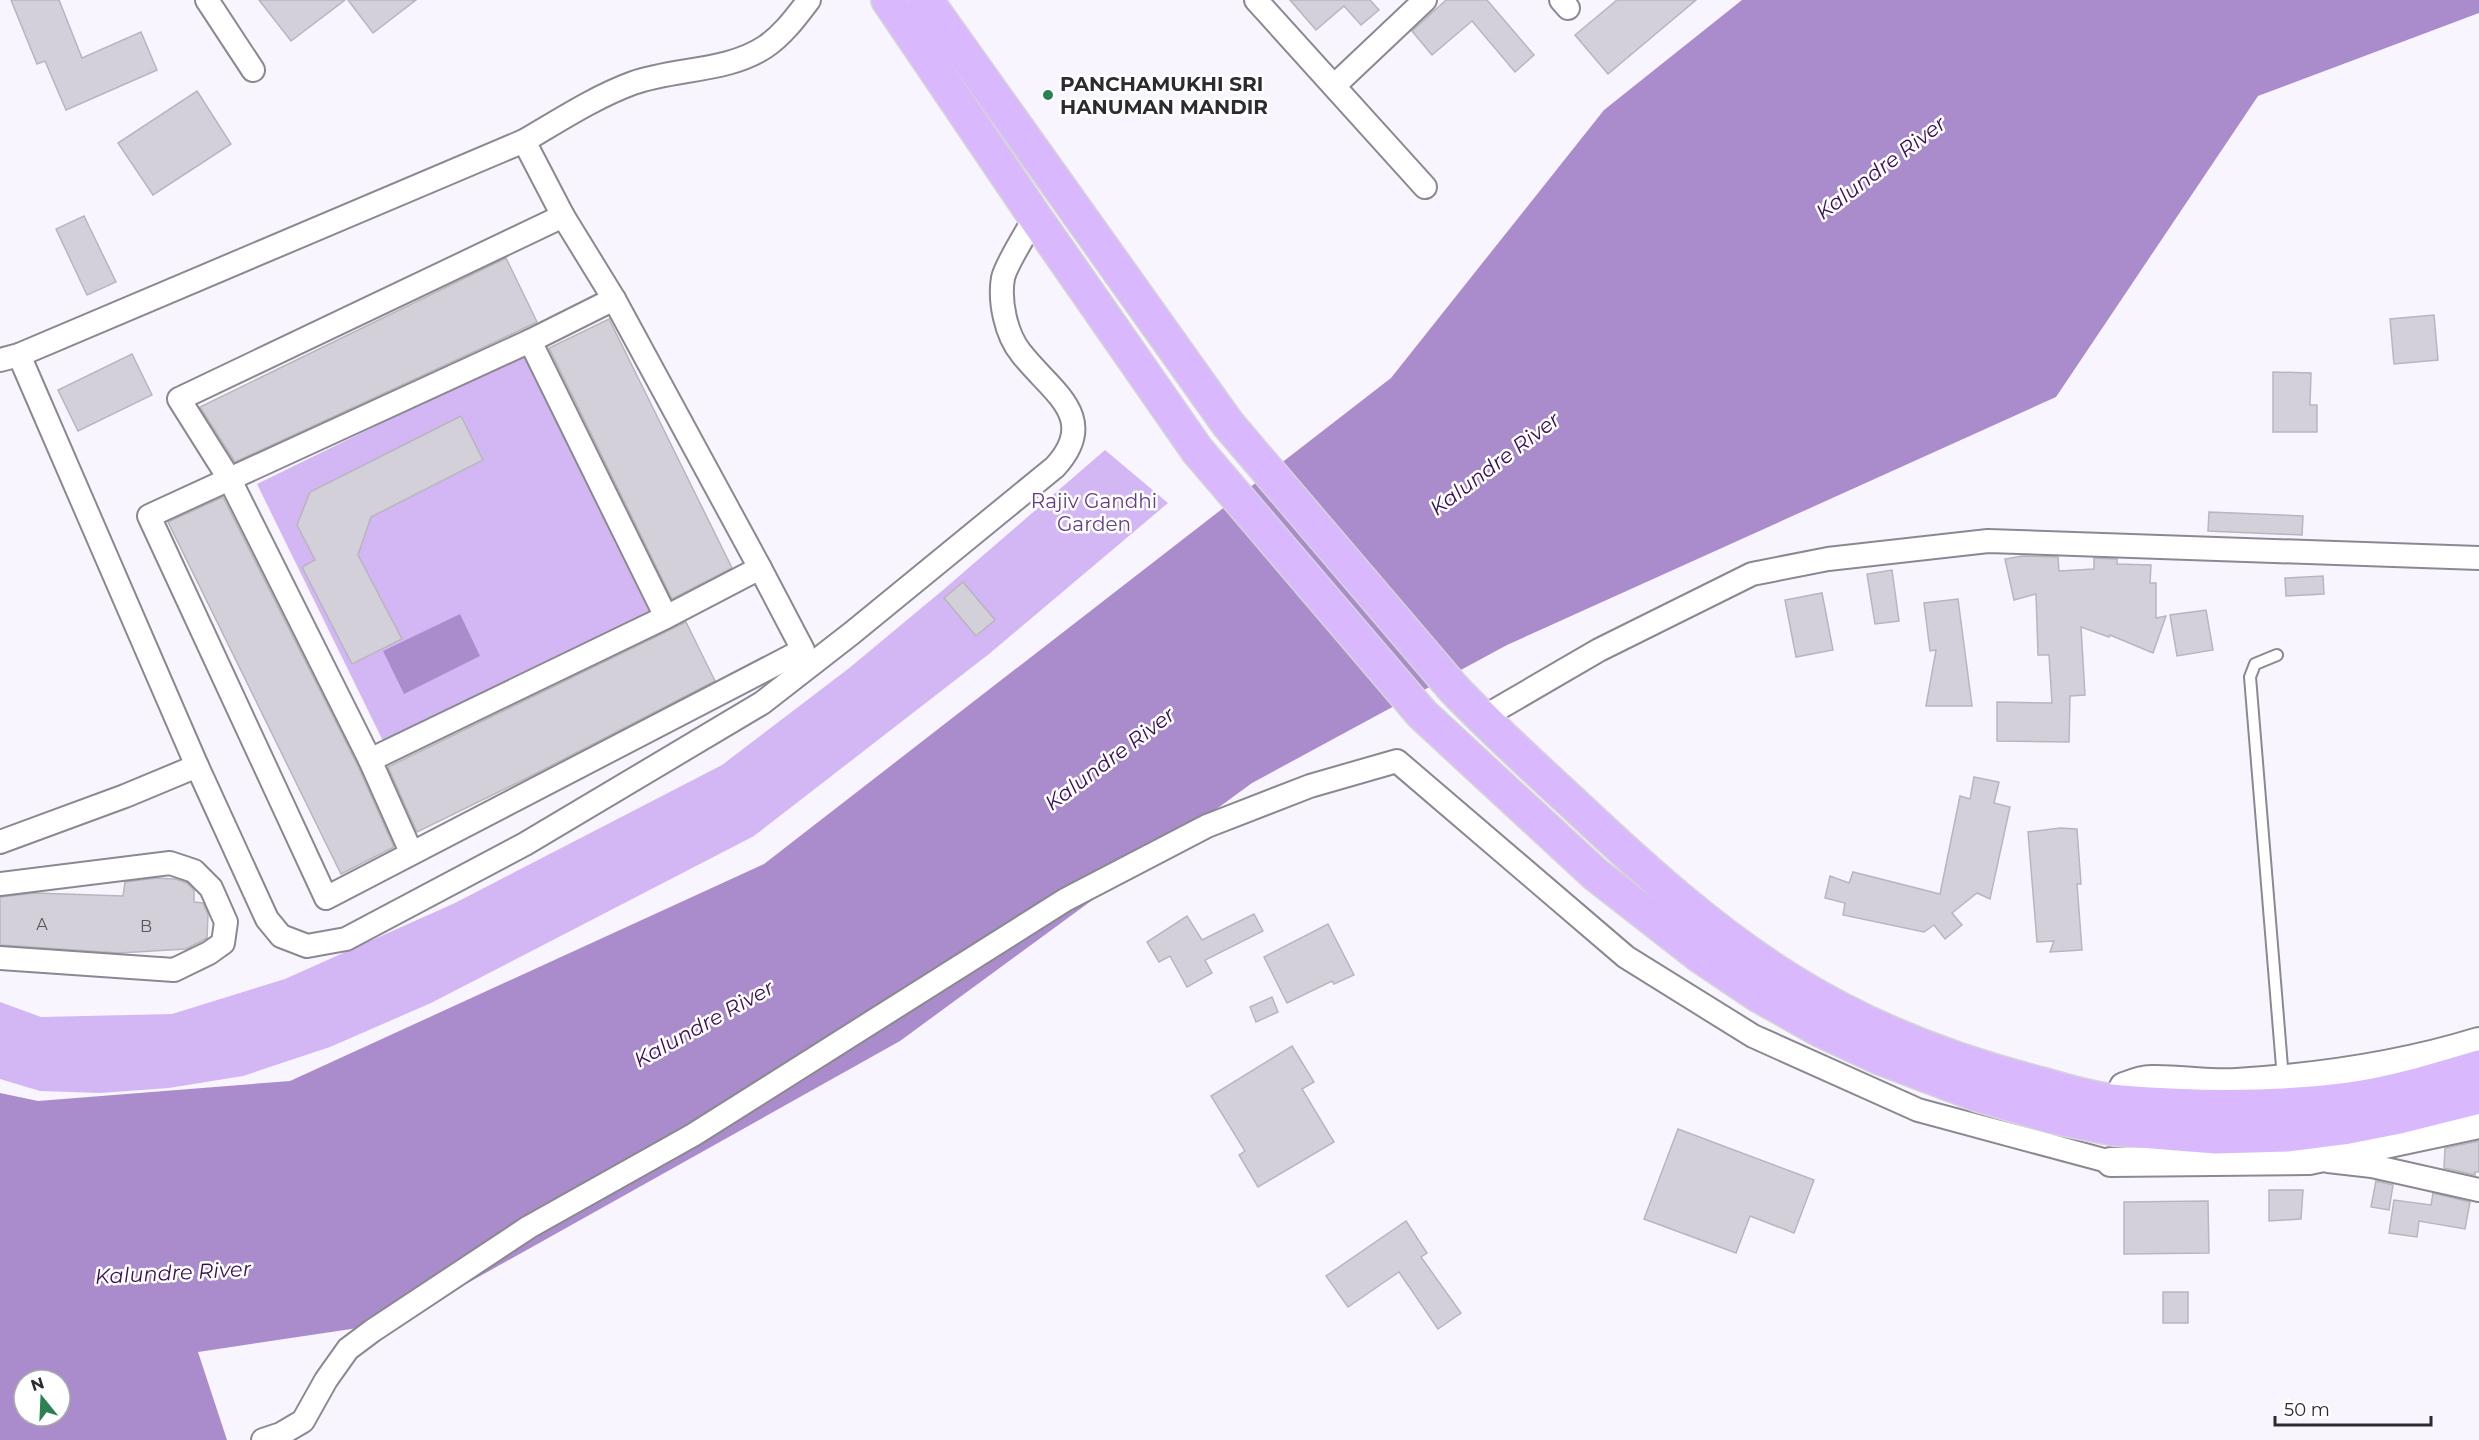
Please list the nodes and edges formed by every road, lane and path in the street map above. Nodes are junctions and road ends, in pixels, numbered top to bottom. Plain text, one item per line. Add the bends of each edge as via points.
1 (207, 0) edge
2 (808, 0) edge
3 (888, 0) edge
4 (926, 0) edge
5 (1256, 0) edge
6 (1425, 0) edge
7 (253, 70) dead end
8 (1334, 86) junction
9 (524, 141) junction
10 (1425, 187) dead end
11 (563, 216) junction
12 (1035, 217) junction
13 (614, 299) junction
14 (530, 341) junction
15 (9, 358) edge
16 (230, 480) junction
17 (2479, 558) edge
18 (760, 568) junction
19 (666, 617) junction
20 (2277, 655) dead end
21 (1482, 718) junction
22 (370, 760) junction
23 (197, 766) junction
24 (0, 842) edge
25 (411, 852) junction
26 (0, 884) edge
27 (0, 958) edge
28 (2479, 1042) edge
29 (2479, 1067) edge
30 (2283, 1080) junction
31 (2479, 1097) edge
32 (2118, 1102) junction
33 (2479, 1124) edge
34 (2309, 1160) junction
35 (2111, 1162) joint
36 (2479, 1190) edge
37 (263, 1440) edge

1 - 7 street
2 - 9 street via 785,30 765,47 746,56 636,82 602,96
3 - 12 highway
4 - 21 highway via 1228,424
5 - 8 street
6 - 8 street
8 - 10 street
9 - 11 street
9 - 15 street
11 - 13 street
11 - 16 street via 179,399
12 - 23 street via 1003,277 1002,299 1007,324 1019,351 1068,406 1074,421 1069,452 762,703 441,889 346,939 308,946 281,936 267,919
12 - 31 highway via 1197,450 1422,714 1595,874 1758,995 1880,1058 1978,1095 2054,1117 2115,1129 2216,1137 2288,1135 2343,1128
13 - 14 street
13 - 18 street
14 - 16 street
14 - 19 street
15 - 23 street
16 - 22 street
16 - 25 street via 149,516 326,898
17 - 21 street via 1988,541 1828,559 1752,574 1599,650
18 - 19 street
18 - 25 street via 803,650
19 - 22 street
20 - 30 lane via 2255,663 2250,677
21 - 32 highway via 1665,888 1788,980 1892,1034 1979,1068
22 - 25 street
23 - 24 street
26 - 27 street via 170,863 194,871 211,888 226,922 223,943 174,970
28 - 30 street via 2426,1057
29 - 32 highway via 2428,1083 2350,1099 2219,1106
30 - 32 street via 2148,1080 2124,1087
33 - 34 street
34 - 35 street
34 - 36 street via 2372,1166
35 - 37 street via 1918,1110 1753,1036 1626,957 1397,761 1310,786 1207,826 1065,900 693,1135 529,1227 372,1331 348,1349 303,1421

